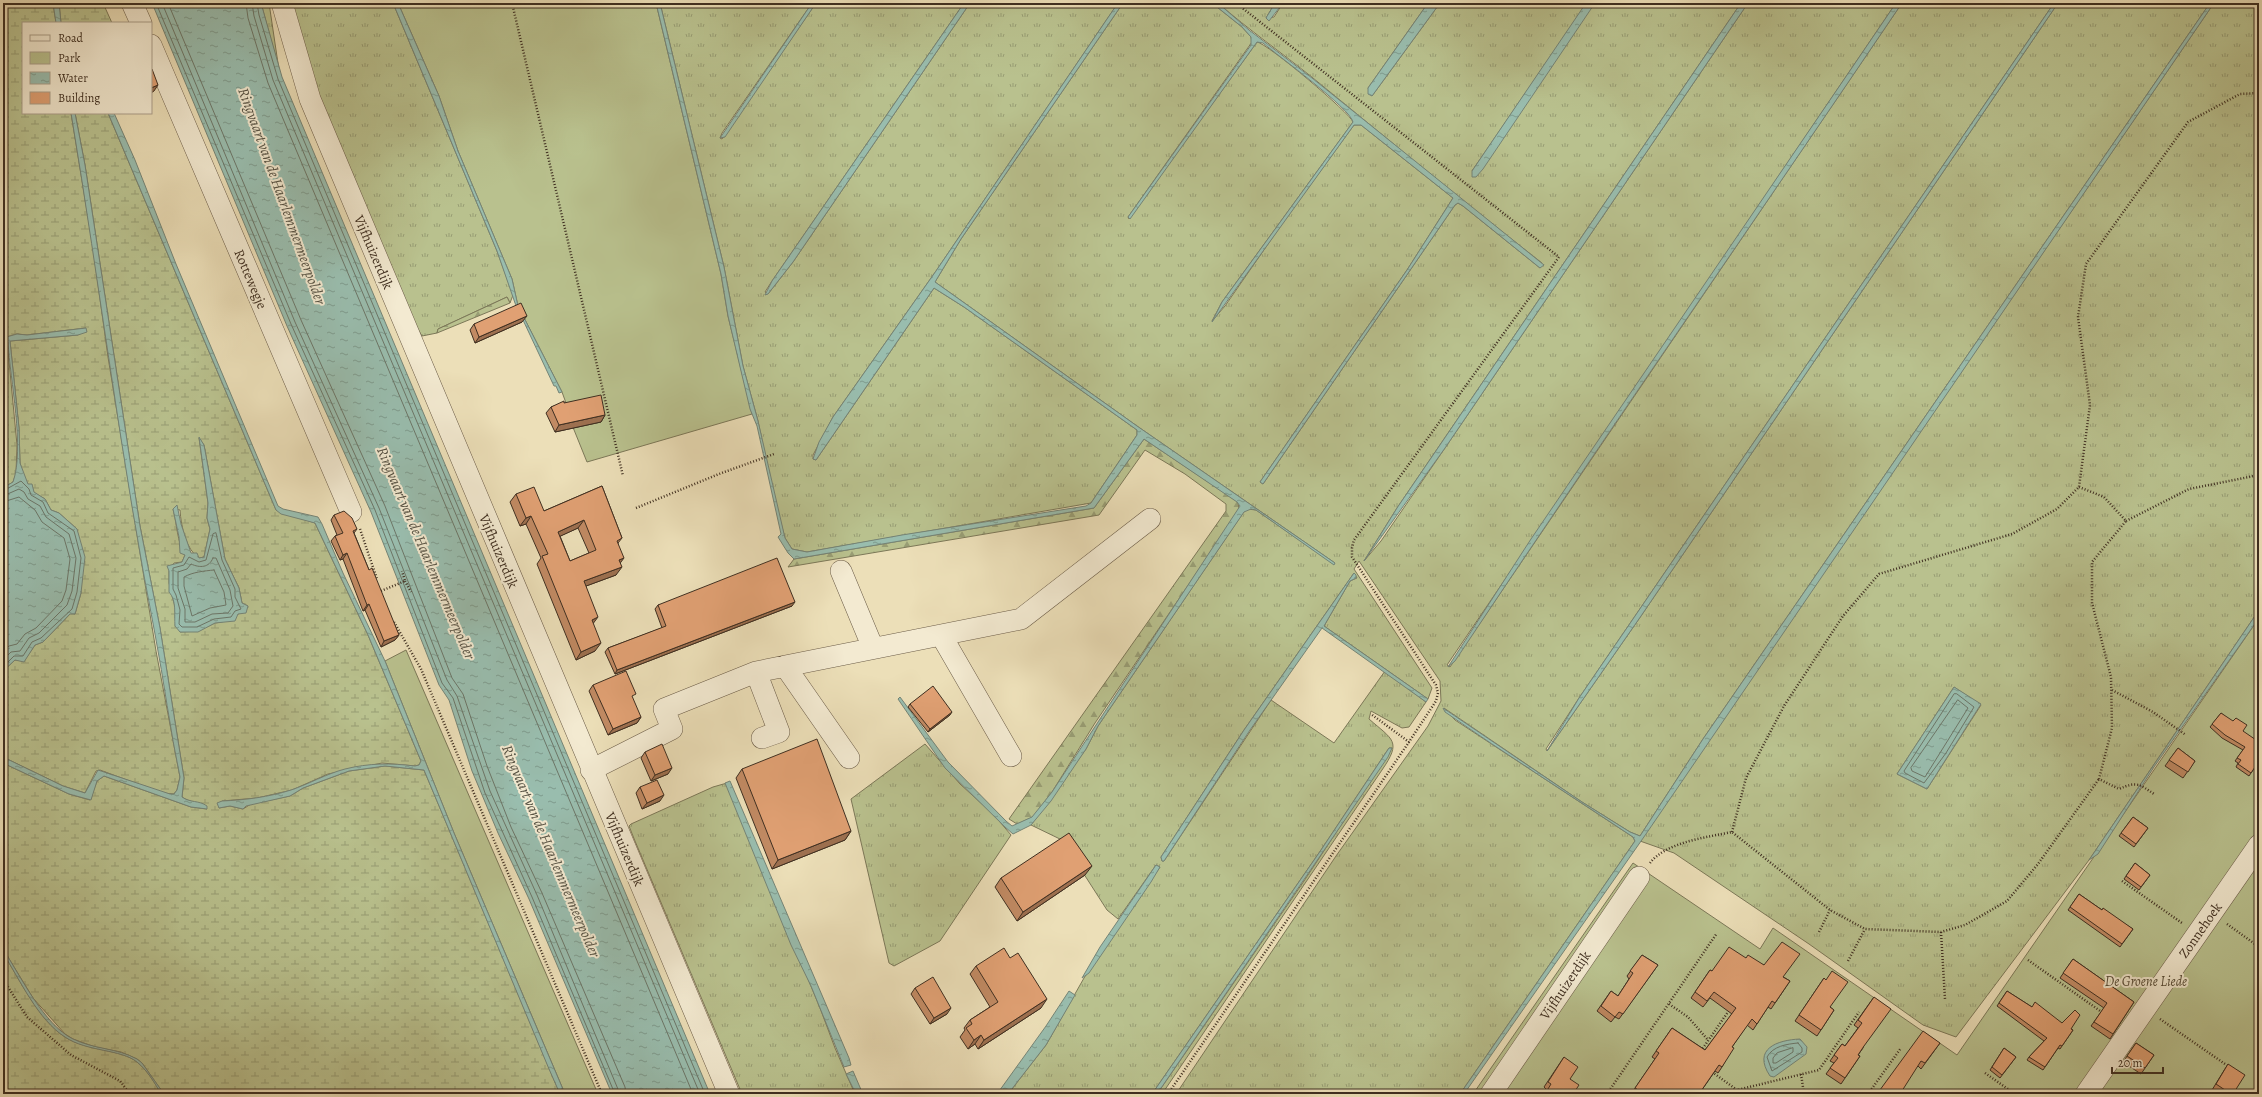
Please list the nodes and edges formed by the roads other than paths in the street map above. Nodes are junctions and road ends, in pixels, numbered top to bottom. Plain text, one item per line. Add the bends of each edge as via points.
1 (132, 3) edge
2 (282, 3) edge
3 (141, 22) edge
4 (152, 47) edge
5 (352, 512) road end
6 (1150, 519) dead end
7 (841, 571) dead end
8 (941, 635) junction
9 (873, 648) junction
10 (785, 666) junction
11 (756, 672) junction
12 (762, 738) dead end
13 (1011, 756) dead end
14 (849, 758) dead end
15 (591, 770) junction
16 (2259, 844) edge
17 (1639, 877) road end
18 (729, 1094) edge
19 (1491, 1094) edge
20 (2086, 1094) edge

1 - 3 street
2 - 15 street, Vijfhuizerdijk via 310,99
4 - 5 street, Rottewegje
6 - 8 street via 1022,619
7 - 9 street
8 - 9 street
8 - 13 street
9 - 10 street
10 - 11 street
10 - 14 street
11 - 12 street via 779,732
11 - 15 street via 664,708 672,729
15 - 18 street, Vijfhuizerdijk
16 - 20 street, Zonnehoek
17 - 19 street, Vijfhuizerdijk

